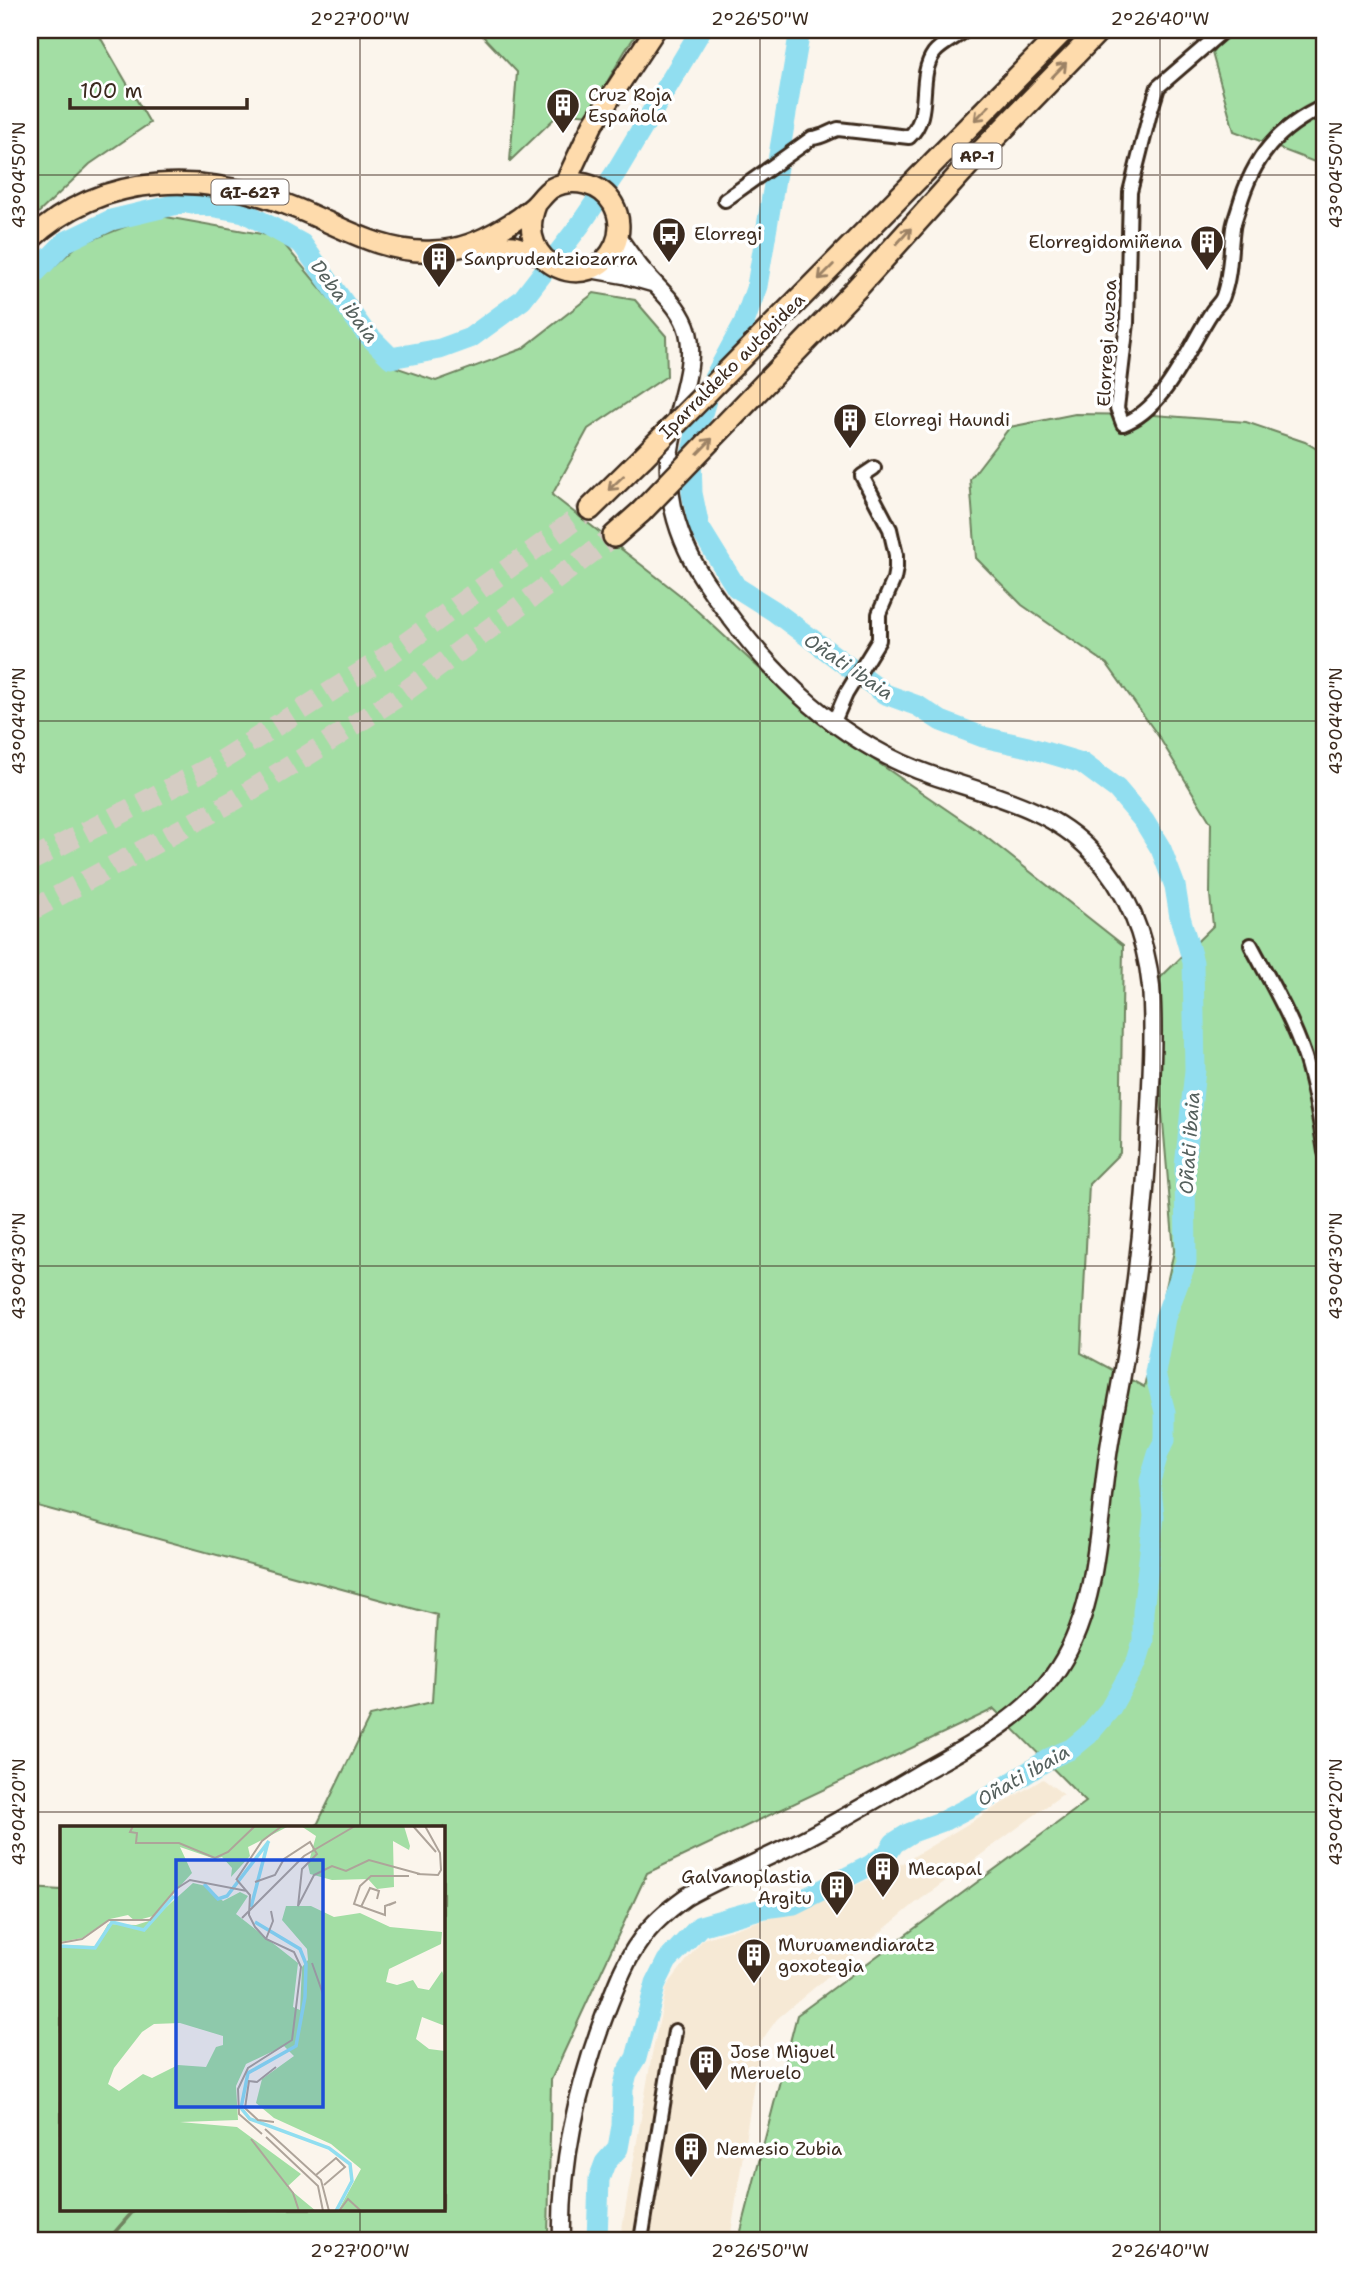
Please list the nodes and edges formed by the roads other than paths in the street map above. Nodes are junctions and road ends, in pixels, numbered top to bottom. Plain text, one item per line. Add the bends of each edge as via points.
1 (655, 30) edge
2 (966, 30) edge
3 (1064, 30) edge
4 (1099, 30) edge
5 (1224, 30) edge
6 (1325, 106) edge
7 (581, 180) junction
8 (725, 201) dead end
9 (536, 205) junction
10 (618, 237) junction
11 (30, 240) edge
12 (474, 244) junction
13 (540, 254) junction
14 (590, 269) junction
15 (654, 284) junction
16 (874, 468) dead end
17 (590, 509) tunnel mouth
18 (614, 536) tunnel mouth
19 (833, 724) junction
20 (1251, 945) dead end
21 (1325, 1152) edge
22 (676, 2031) dead end
23 (562, 2240) edge
24 (640, 2240) edge

1 - 7 main road via 584,142
2 - 8 street via 934,52 922,113 917,130 909,137 838,129 812,138
3 -> 17 highway, Iparraldeko autobidea / AP-1, bridge
18 -> 4 highway, Iparraldeko autobidea / AP-1, bridge via 858,287
5 - 6 street, Elorregi auzoa via 1158,87 1147,124 1130,192 1128,310 1117,408 1123,424 1154,401 1223,298 1233,226 1259,159 1281,134
7 - 9 main road, GI-627 via 543,195
7 - 10 main road via 613,204
9 - 12 main road, GI-627
9 - 13 main road via 531,239
10 - 14 main road via 608,256
10 - 15 main road
11 - 12 main road, GI-627 via 100,197 174,182 259,194 363,239 399,249 432,252
12 - 13 main road, GI-627 via 514,246
13 - 14 main road, GI-627 via 562,270
14 - 15 main road
15 - 19 main road via 684,322 690,352 669,456 678,531 703,579 760,654
16 - 19 street via 862,475 892,534 896,568 879,614 879,640
19 - 23 main road via 879,753 999,797 1063,828 1090,849 1116,882 1138,924 1151,989 1145,1206 1090,1587 1066,1657 1044,1687 1009,1719 816,1834 686,1897 649,1929 614,1989 577,2102 563,2195
20 - 21 street via 1301,1046 1321,1115
22 - 24 street

